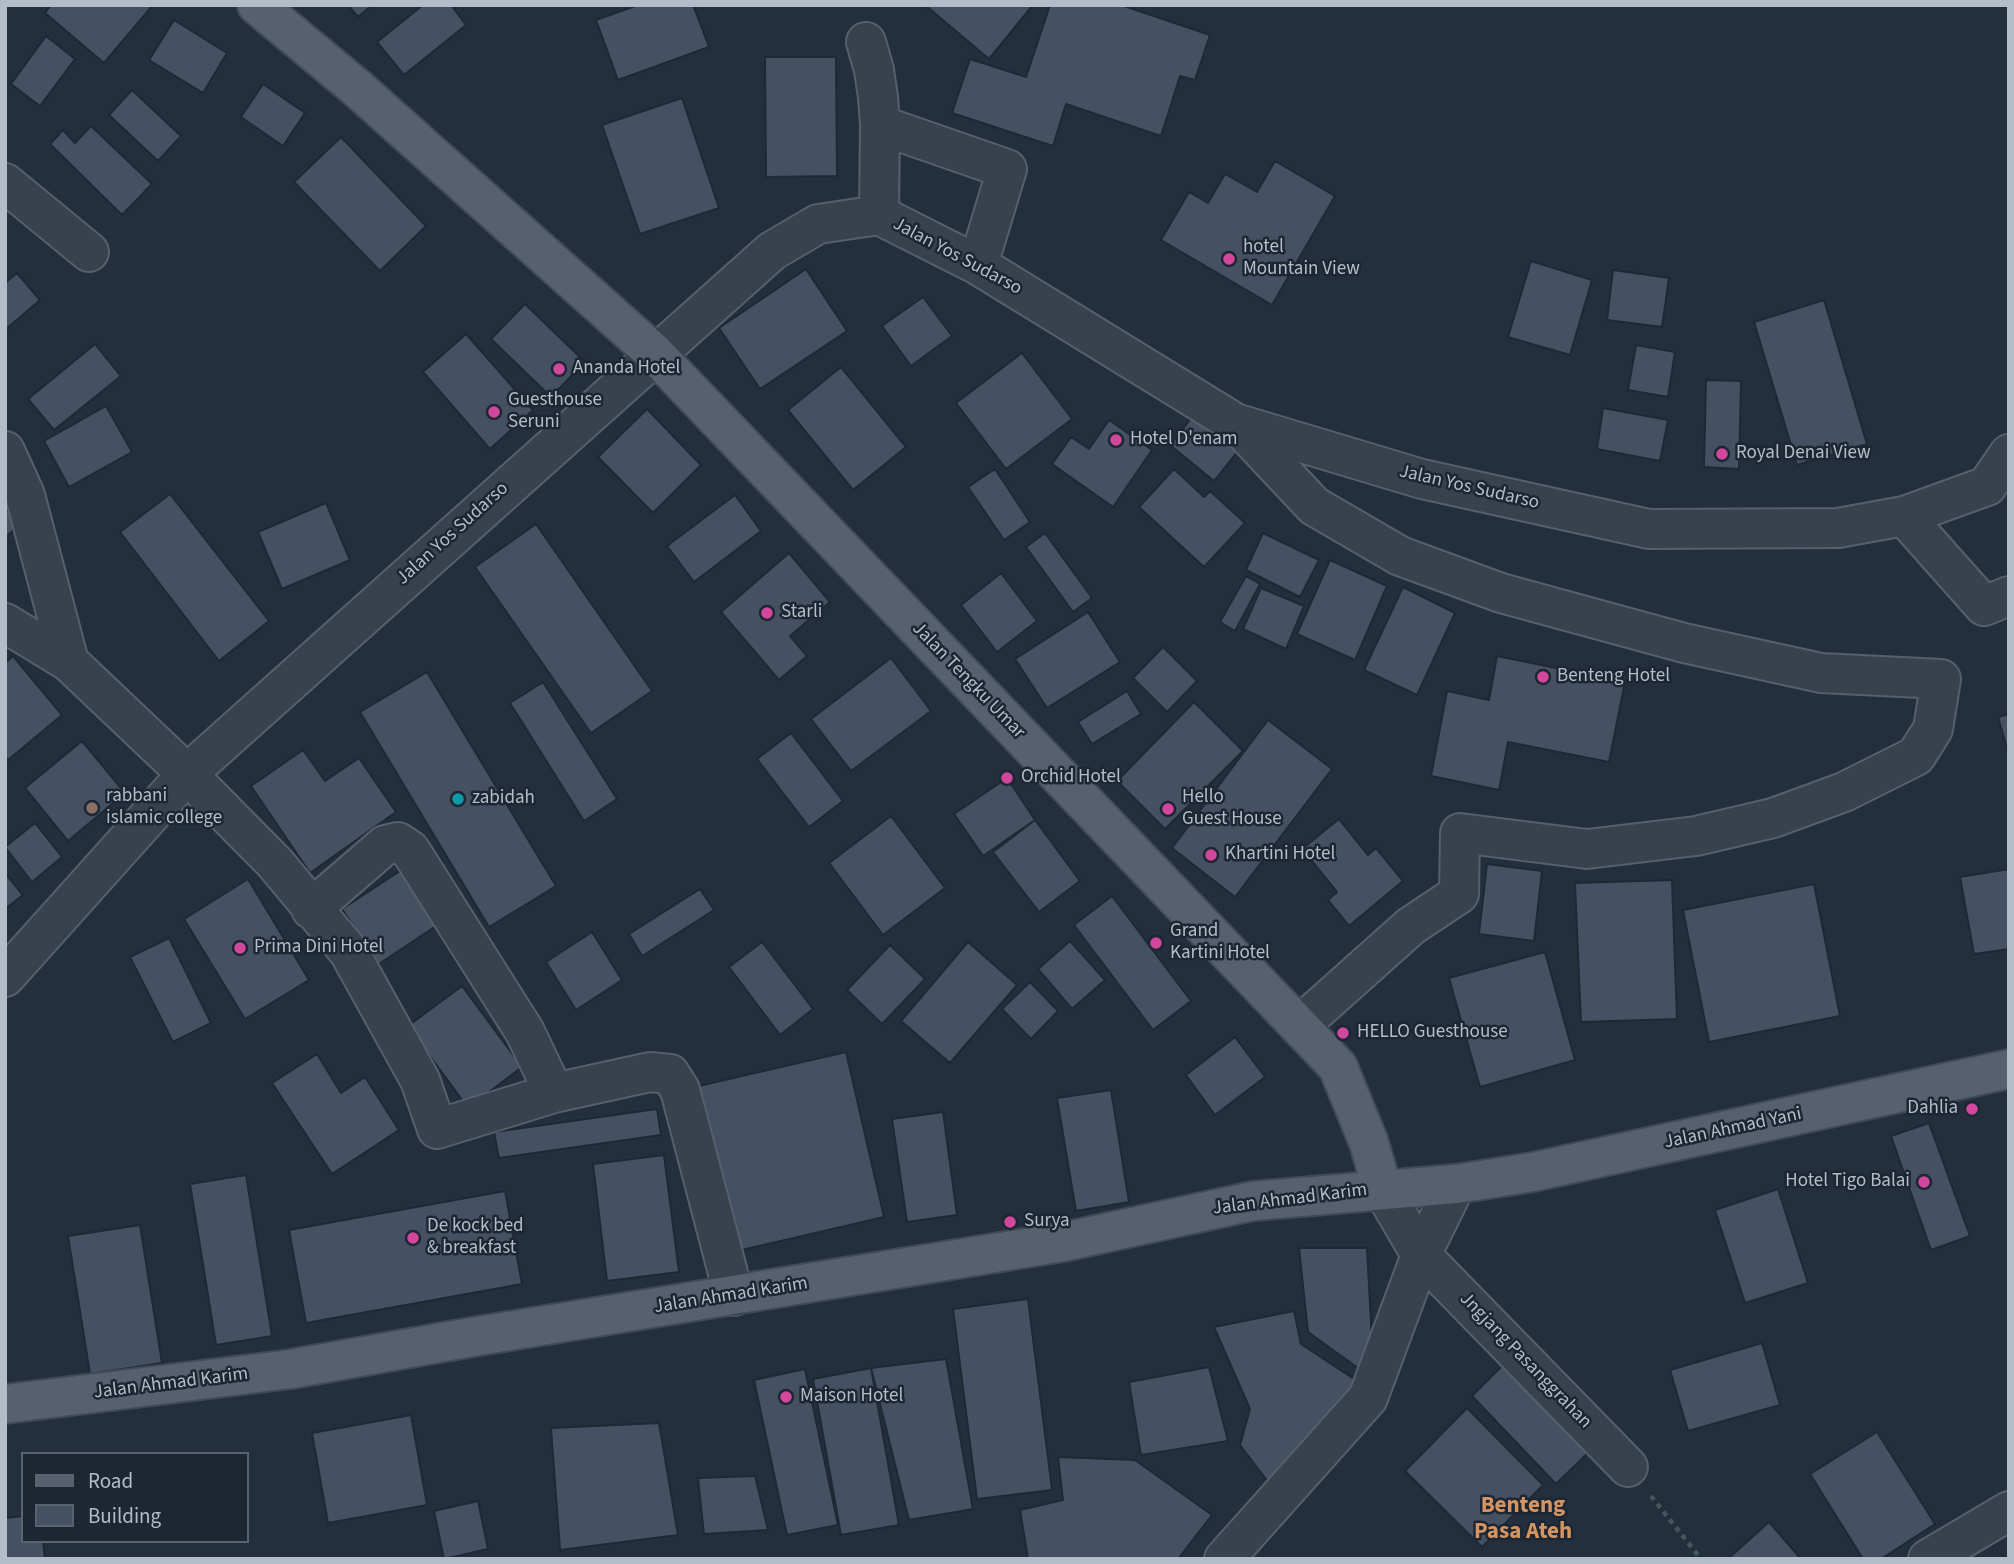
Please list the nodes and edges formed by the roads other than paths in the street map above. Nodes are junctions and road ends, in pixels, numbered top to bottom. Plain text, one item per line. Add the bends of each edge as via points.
1 (257, 5) edge
2 (866, 42) dead end
3 (880, 125) junction
4 (5, 183) edge
5 (879, 215) junction
6 (89, 252) dead end
7 (978, 265) junction
8 (654, 354) junction
9 (1235, 423) junction
10 (5, 451) edge
11 (2009, 454) edge
12 (1904, 516) junction
13 (2009, 596) edge
14 (5, 623) edge
15 (69, 662) junction
16 (187, 774) junction
17 (311, 909) junction
18 (5, 977) edge
19 (1299, 1026) junction
20 (2009, 1069) edge
21 (554, 1093) junction
22 (1456, 1184) junction
23 (1382, 1188) junction
24 (1421, 1255) junction
25 (734, 1296) junction
26 (5, 1404) edge
27 (1628, 1467) road end
28 (2009, 1511) edge
29 (1224, 1559) edge
30 (1928, 1559) edge

1 - 8 main road, Jalan Tengku Umar via 357,88
2 - 3 street
3 - 5 street
3 - 7 street via 1007,169
4 - 6 street
5 - 7 street, Jalan Yos Sudarso
5 - 8 street, Jalan Yos Sudarso via 818,224 772,251
7 - 9 street, Jalan Yos Sudarso
8 - 16 street, Jalan Yos Sudarso
8 - 19 main road, Jalan Tengku Umar
9 - 12 street, Jalan Yos Sudarso via 1422,479 1649,529 1838,528
9 - 19 street via 1314,506 1400,556 1501,593 1684,643 1821,673 1941,679 1933,729 1916,757 1844,792 1773,818 1696,836 1587,849 1460,833 1459,894 1410,926
10 - 15 street via 26,495
11 - 12 street, Jalan Yos Sudarso via 1987,486
12 - 13 street via 1984,606
14 - 15 street
15 - 16 street
16 - 17 street via 275,863
16 - 18 street, Jalan Yos Sudarso
17 - 21 street via 349,952 420,1080 437,1129
17 - 21 street via 385,845 398,842 410,850 524,1032
19 - 23 main road, Jalan Tengku Umar via 1338,1068
20 - 22 main road, Jalan Ahmad Yani via 1533,1172
21 - 25 street via 650,1072 670,1074 680,1090
22 - 23 main road, Jalan Ahmad Karim
22 - 24 street
23 - 24 street, Jngjang Pasanggrahan
23 - 25 main road, Jalan Ahmad Karim via 1253,1201 1063,1242
24 - 27 street, Jngjang Pasanggrahan
24 - 29 street via 1368,1398
25 - 26 main road, Jalan Ahmad Karim via 291,1369
28 - 30 street

